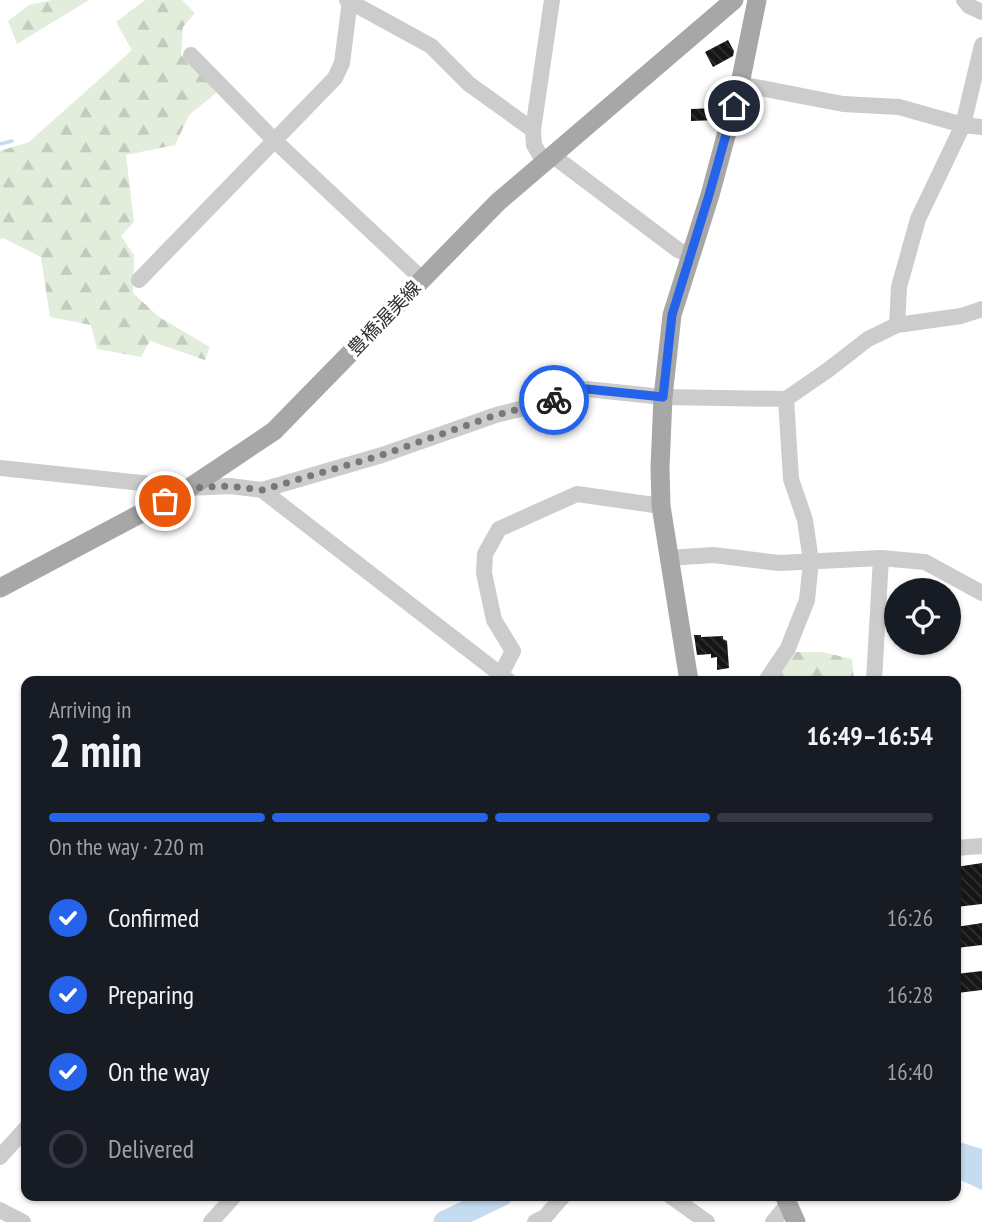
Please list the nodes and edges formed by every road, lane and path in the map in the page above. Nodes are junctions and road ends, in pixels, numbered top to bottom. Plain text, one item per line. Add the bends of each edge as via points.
1 (552, 0) edge
2 (734, 0) edge
3 (757, 0) edge
4 (964, 0) edge
5 (349, 1) edge
6 (982, 12) edge
7 (982, 45) edge
8 (191, 55) dead end
9 (740, 84) junction
10 (963, 125) junction
11 (982, 127) edge
12 (533, 130) junction
13 (274, 140) junction
14 (548, 158) junction
15 (691, 255) junction
16 (422, 279) junction
17 (139, 280) dead end
18 (982, 309) edge
19 (897, 325) junction
20 (663, 397) junction
21 (786, 399) junction
22 (0, 468) edge
23 (189, 488) junction
24 (262, 490) junction
25 (661, 506) junction
26 (669, 558) junction
27 (881, 558) junction
28 (811, 561) junction
29 (0, 588) edge
30 (982, 593) edge
31 (502, 676) edge
32 (506, 676) edge
33 (688, 676) edge
34 (769, 676) edge
35 (874, 676) edge
36 (982, 846) edge
37 (961, 848) edge
38 (21, 1134) edge
39 (0, 1157) edge
40 (230, 1201) edge
41 (559, 1201) edge
42 (677, 1201) edge
43 (789, 1207) edge
44 (0, 1210) edge
45 (23, 1222) edge
46 (211, 1222) edge
47 (535, 1222) edge
48 (707, 1222) edge
49 (773, 1222) edge

1 - 12 street
2 - 14 main road, 豊橋渥美線
3 - 9 main road
4 - 6 street
5 - 12 street via 431,46 468,84
5 - 13 street via 342,63 335,78
7 - 10 street
8 - 13 street
9 - 10 street via 843,104 899,107
9 - 15 main road
10 - 11 street
10 - 19 street via 918,219 899,287
12 - 14 street via 534,145
13 - 16 street
13 - 17 street
14 - 15 street
14 - 16 main road, 豊橋渥美線
15 - 20 main road via 672,315
16 - 23 main road, 豊橋渥美線 via 274,430
18 - 19 street
19 - 21 street via 868,339
20 - 21 street
20 - 24 street via 587,389
20 - 25 main road
21 - 28 street via 791,479 805,520
22 - 23 street
23 - 24 street
23 - 29 main road, 豊橋渥美線
24 - 31 street
25 - 26 main road
25 - 32 street via 577,494 499,528 485,554 484,573 494,620 513,651
26 - 28 street via 713,555 779,563
26 - 33 main road
27 - 28 street
27 - 30 street via 925,562
27 - 35 street
28 - 34 street via 807,600 788,648
36 - 37 street
38 - 39 street
40 - 46 street
41 - 47 street
42 - 48 street
43 - 49 street
44 - 45 street

